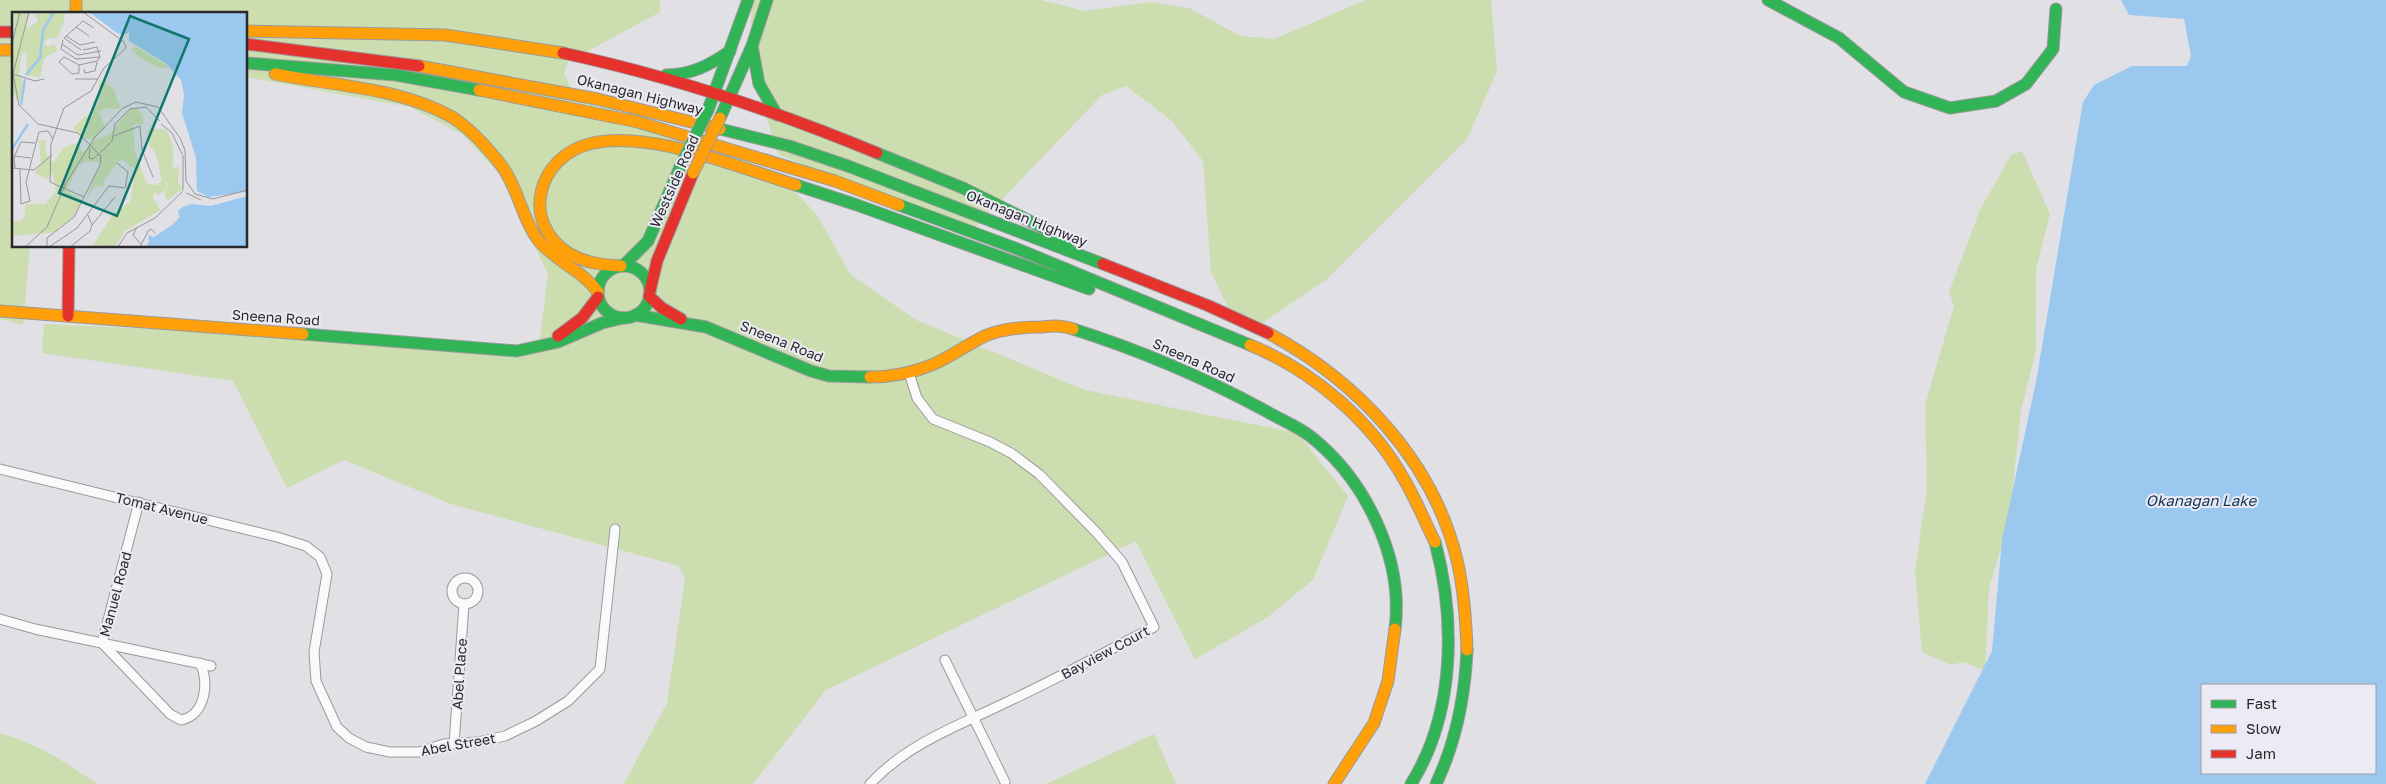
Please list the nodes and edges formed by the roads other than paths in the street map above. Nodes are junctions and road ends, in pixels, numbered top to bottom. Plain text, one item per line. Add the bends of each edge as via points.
1 (748, 0) edge
2 (767, 0) edge
3 (1768, 0) edge
4 (2058, 4) edge
5 (248, 31) edge
6 (248, 44) edge
7 (752, 46) junction
8 (730, 51) junction
9 (248, 65) edge
10 (248, 66) edge
11 (651, 74) junction
12 (713, 94) junction
13 (728, 100) junction
14 (778, 115) junction
15 (69, 248) edge
16 (622, 266) junction
17 (649, 294) junction
18 (598, 295) junction
19 (1208, 306) junction
20 (0, 310) edge
21 (635, 315) junction
22 (68, 316) junction
23 (623, 318) junction
24 (690, 323) junction
25 (1201, 326) junction
26 (549, 344) junction
27 (909, 373) junction
28 (0, 469) edge
29 (139, 502) junction
30 (615, 529) dead end
31 (320, 557) joint
32 (464, 604) dead end
33 (0, 619) edge
34 (102, 643) junction
35 (945, 660) dead end
36 (200, 663) junction
37 (211, 666) dead end
38 (973, 718) junction
39 (454, 744) junction
40 (1005, 782) dead end
41 (870, 784) edge
42 (1334, 784) edge
43 (1411, 784) edge
44 (1436, 784) edge

1 - 8 main road, Westside Road
2 - 7 main road, Westside Road
3 - 4 main road via 1839,38 1904,92 1950,108 1996,101 2026,84 2053,49
5 - 11 main road via 454,36 551,50
6 - 19 main road, Okanagan Highway via 364,56 572,92 803,151 950,204
7 - 13 main road, Westside Road
7 - 14 main road via 758,84
8 - 11 main road via 691,74
8 - 12 main road, Westside Road
9 - 25 main road, Okanagan Highway via 396,75 638,122 835,181 1015,248
10 - 18 main road via 282,76 412,98 444,111 464,124 502,166 535,236 556,259 587,277
11 - 12 main road
12 - 13 main road
12 - 16 main road, Westside Road, bridge via 648,241
13 - 14 main road
13 - 17 main road, Westside Road, bridge via 693,173 657,261
14 - 19 main road via 963,188
15 - 22 main road
16 - 17 main road via 639,271 645,277
16 - 18 main road via 602,277
16 - 25 main road via 580,260 560,248 546,228 540,206 543,180 556,161 569,152 600,141 631,141 680,150 798,185 1038,273
17 - 21 main road via 644,307
17 - 24 main road, Sneena Road via 662,308
18 - 23 main road via 607,312
18 - 26 main road, Sneena Road via 582,318
19 - 44 main road, Okanagan Highway via 1283,341 1327,370 1357,396 1379,416 1416,462 1444,515 1456,553 1467,618 1467,670 1454,742
20 - 22 main road, Sneena Road
21 - 23 main road
21 - 24 main road, Sneena Road
22 - 26 main road, Sneena Road via 499,350 517,351
23 - 26 main road, Sneena Road via 600,322 574,336
24 - 27 main road, Sneena Road via 829,376 876,378
25 - 43 main road, Okanagan Highway via 1276,356 1320,385 1355,415 1405,480 1435,543 1446,591 1448,656 1432,741
27 - 38 street, Bayview Court via 917,398 933,419 1011,453 1039,474 1090,526 1122,562 1154,627
27 - 42 main road, Sneena Road via 1002,331 1065,326 1109,340 1219,386 1309,434 1337,460 1368,504 1392,562 1397,613 1388,681 1374,723
28 - 29 street, Tomat Avenue
29 - 31 street, Tomat Avenue via 278,536 306,546
29 - 34 street, Manuel Road
30 - 39 street, Abel Street via 600,669 568,700 536,721 505,736
31 - 39 street, Abel Street via 327,574 314,652 316,681 337,727 366,747 390,752 419,752
32 - 39 street, Abel Place
33 - 34 street, Manuel Road
34 - 36 street
34 - 36 street via 170,714 180,720 194,714 204,694 206,681
35 - 38 street
36 - 37 street
38 - 40 street
38 - 41 street, Bayview Court via 919,744 885,768

